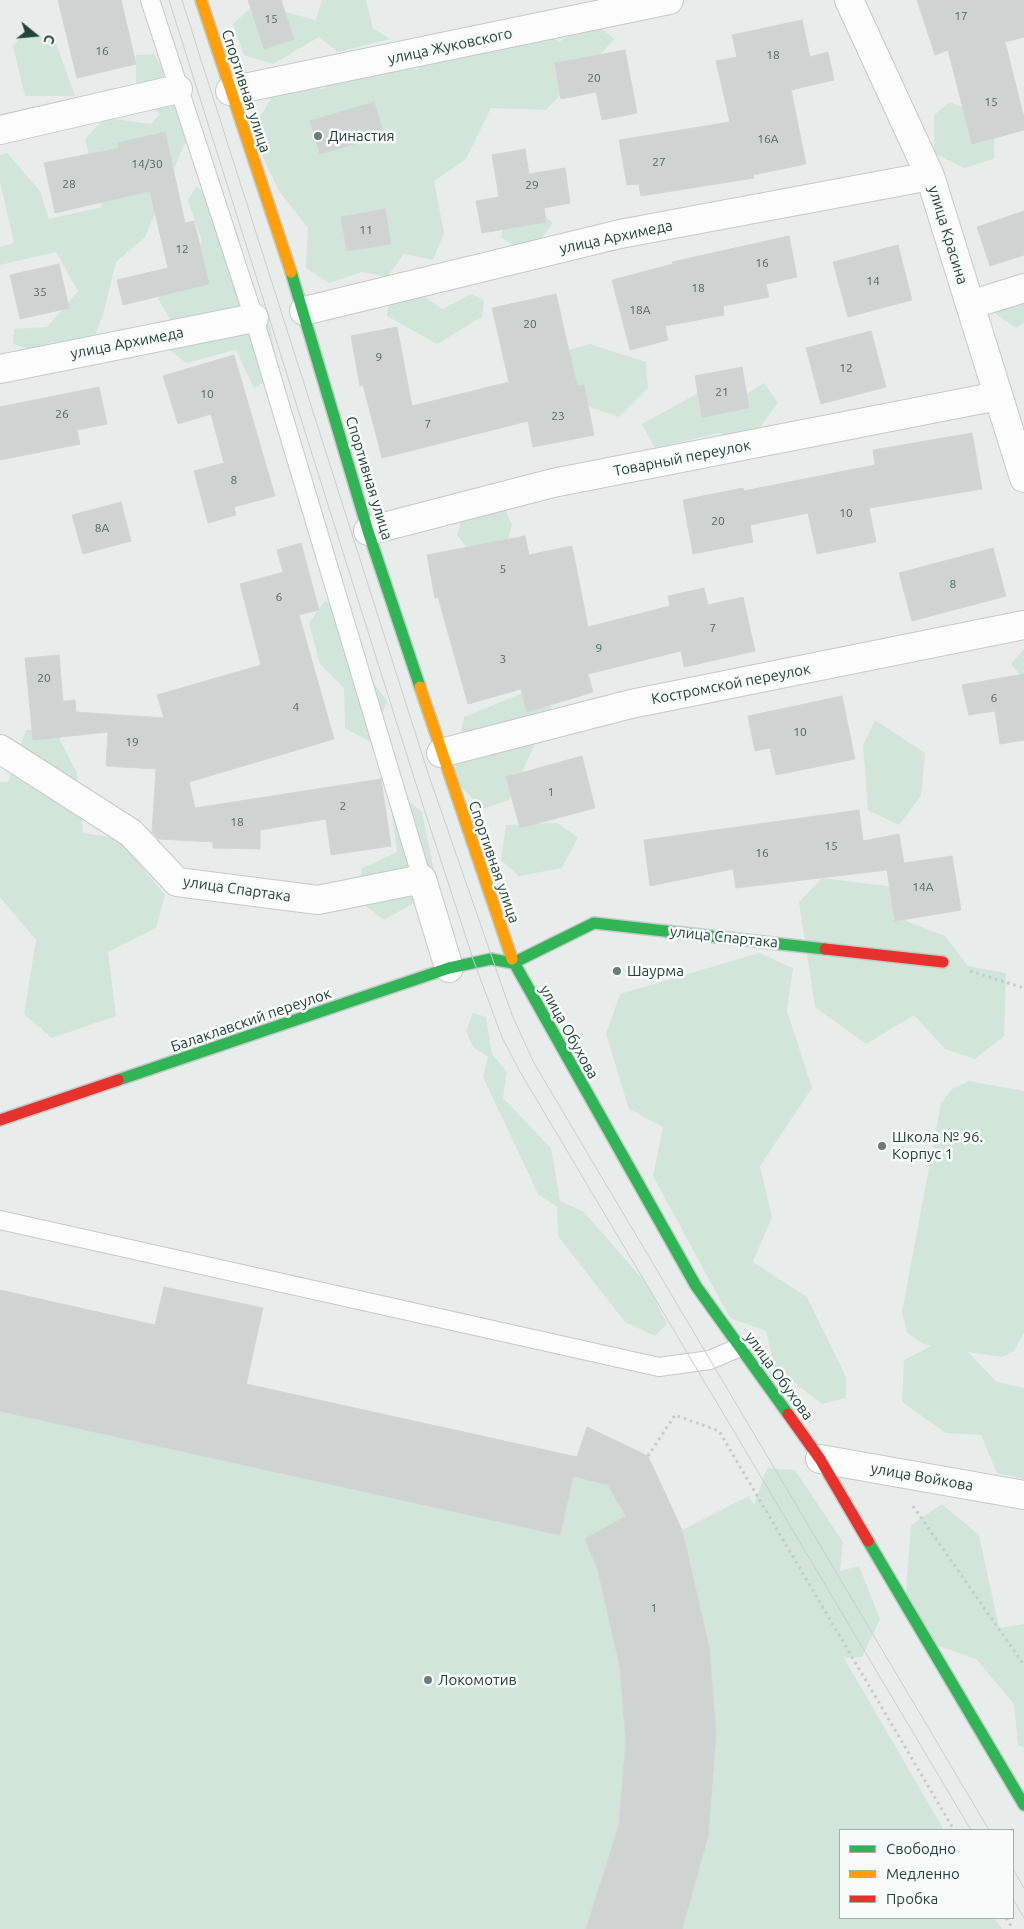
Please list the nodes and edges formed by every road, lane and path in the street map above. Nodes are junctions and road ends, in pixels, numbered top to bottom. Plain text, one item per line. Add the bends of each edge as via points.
1 (150, 0) edge
2 (201, 0) edge
3 (669, 0) edge
4 (849, 0) edge
5 (178, 90) junction
6 (230, 91) junction
7 (0, 130) edge
8 (930, 176) junction
9 (1024, 288) edge
10 (970, 305) junction
11 (304, 311) junction
12 (254, 318) junction
13 (0, 369) edge
14 (998, 396) junction
15 (1024, 478) edge
16 (368, 531) junction
17 (1024, 626) edge
18 (0, 749) edge
19 (441, 753) junction
20 (422, 879) junction
21 (513, 962) junction
22 (944, 962) joint
23 (450, 968) junction
24 (1024, 988) edge
25 (0, 1120) edge
26 (0, 1220) edge
27 (740, 1347) junction
28 (648, 1456) dead end
29 (820, 1458) junction
30 (888, 1471) junction
31 (1024, 1496) edge
32 (1024, 1665) edge
33 (1024, 1806) edge
34 (953, 1829) edge

1 - 5 lane
2 - 6 street, Спортивная улица
3 - 6 street, улица Жуковского
4 - 8 street, улица Красина
5 - 7 street
5 - 12 lane
6 - 11 street, Спортивная улица
8 - 10 street, улица Красина
8 - 11 street, улица Архимеда via 620,234
9 - 10 street
10 - 14 street, улица Красина
11 - 16 street, Спортивная улица
12 - 13 street, улица Архимеда
12 - 20 lane
14 - 15 street, улица Красина
14 - 16 street, Товарный переулок via 553,483
16 - 19 street, Спортивная улица
17 - 19 street, Костромской переулок via 631,704
18 - 20 street, улица Спартака via 131,833 177,882 318,900
19 - 21 street, Спортивная улица
20 - 23 street
21 - 22 street, улица Спартака via 594,923
21 - 23 street, Балаклавский переулок via 491,959
21 - 27 street, улица Обухова via 696,1286
22 - 24 path
23 - 25 street, Балаклавский переулок
26 - 27 lane via 659,1367 710,1360
27 - 29 street, улица Обухова
28 - 34 path via 675,1415 719,1432
29 - 30 street, улица Войкова
29 - 33 street, улица Обухова
30 - 31 street, улица Войкова
30 - 32 path

